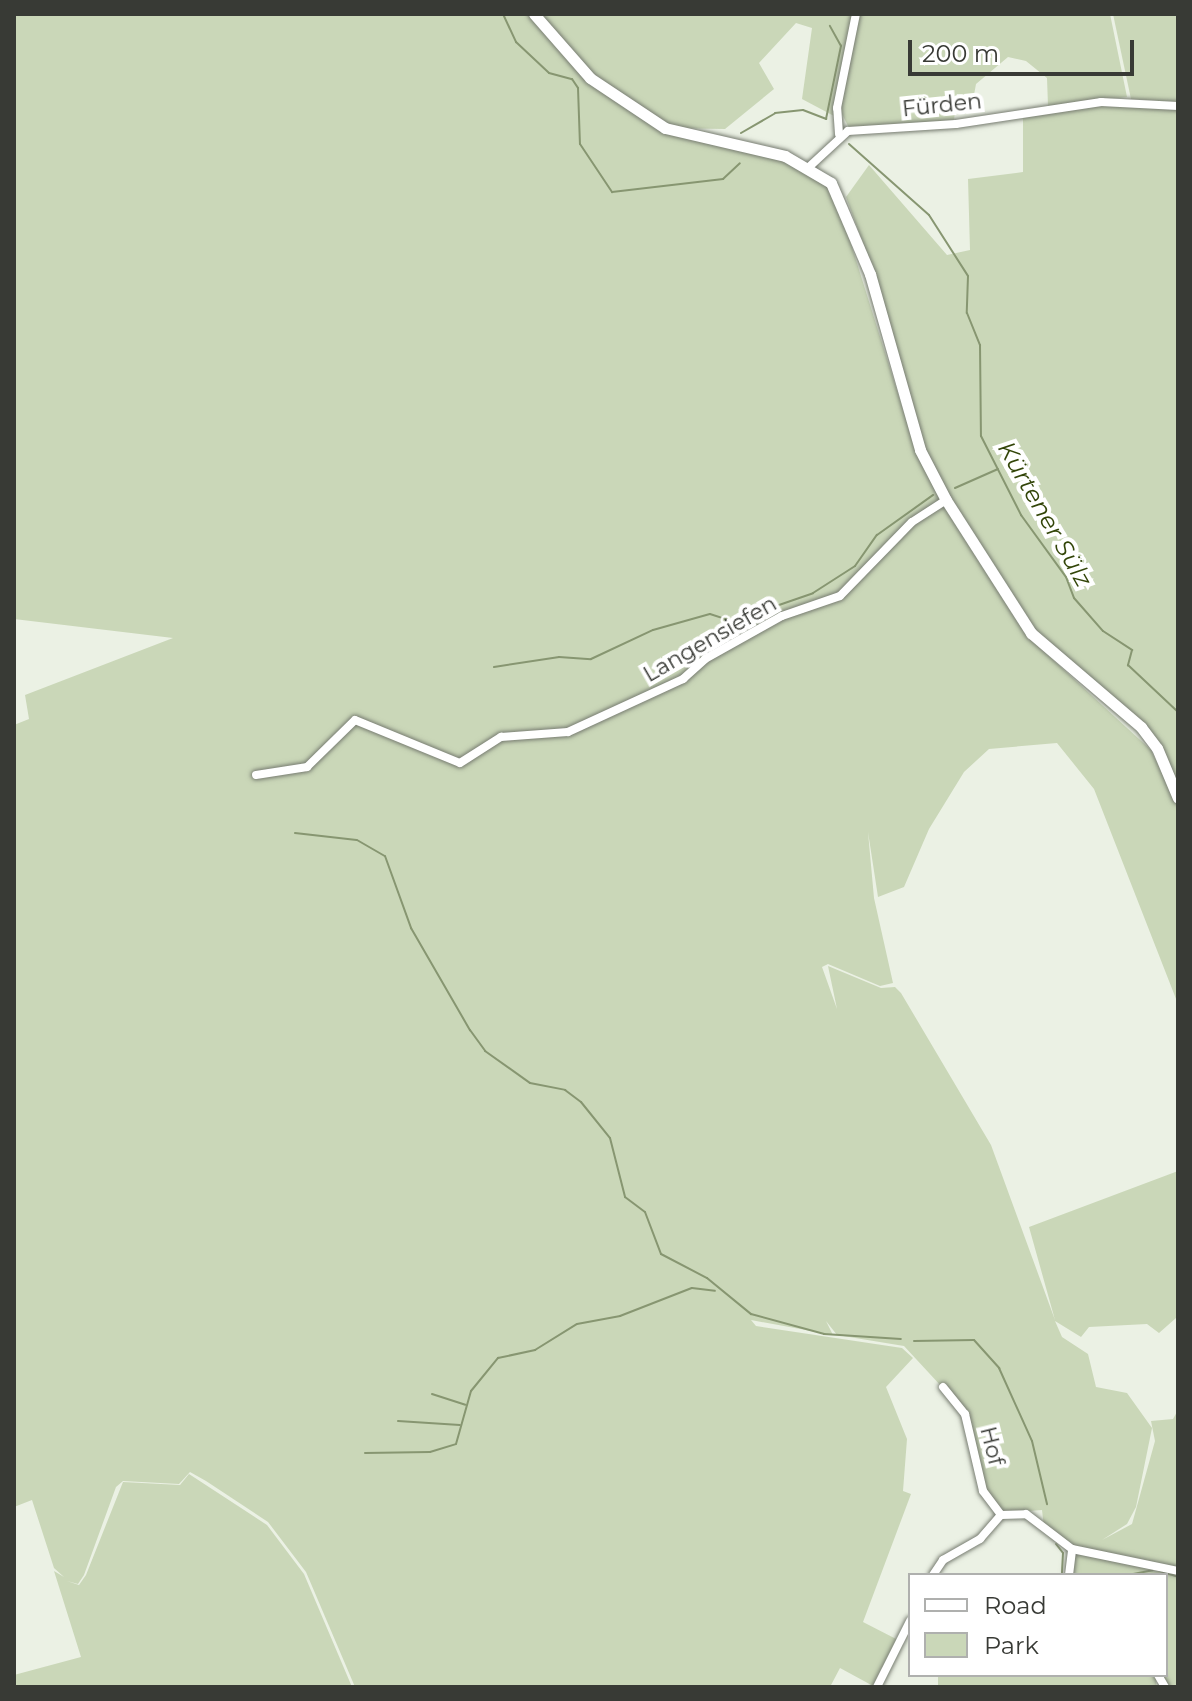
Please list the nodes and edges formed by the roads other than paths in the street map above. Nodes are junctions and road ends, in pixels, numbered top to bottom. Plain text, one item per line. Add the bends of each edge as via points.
1 (534, 14) edge
2 (856, 14) edge
3 (1178, 106) edge
4 (839, 134) junction
5 (809, 167) junction
6 (946, 500) junction
7 (256, 775) dead end
8 (1178, 798) edge
9 (943, 1387) dead end
10 (1001, 1515) junction
11 (1072, 1549) junction
12 (1178, 1571) edge
13 (934, 1573) edge
14 (1069, 1573) edge
15 (908, 1625) edge
16 (877, 1687) edge

1 - 5 main road via 590,78 665,128
2 - 4 street via 837,108
3 - 4 street, Fürden via 1106,102
4 - 5 street
5 - 6 main road via 844,203 920,450
6 - 7 street, Langensiefen via 912,522 840,596 782,616 705,659 683,679 568,732 501,737 460,763 355,720 307,767
6 - 8 main road via 1031,633 1157,748
9 - 10 street, Hof via 965,1414 983,1491
10 - 11 street via 1026,1514
10 - 13 street via 980,1539 943,1560
11 - 12 street
11 - 14 street
15 - 16 street

